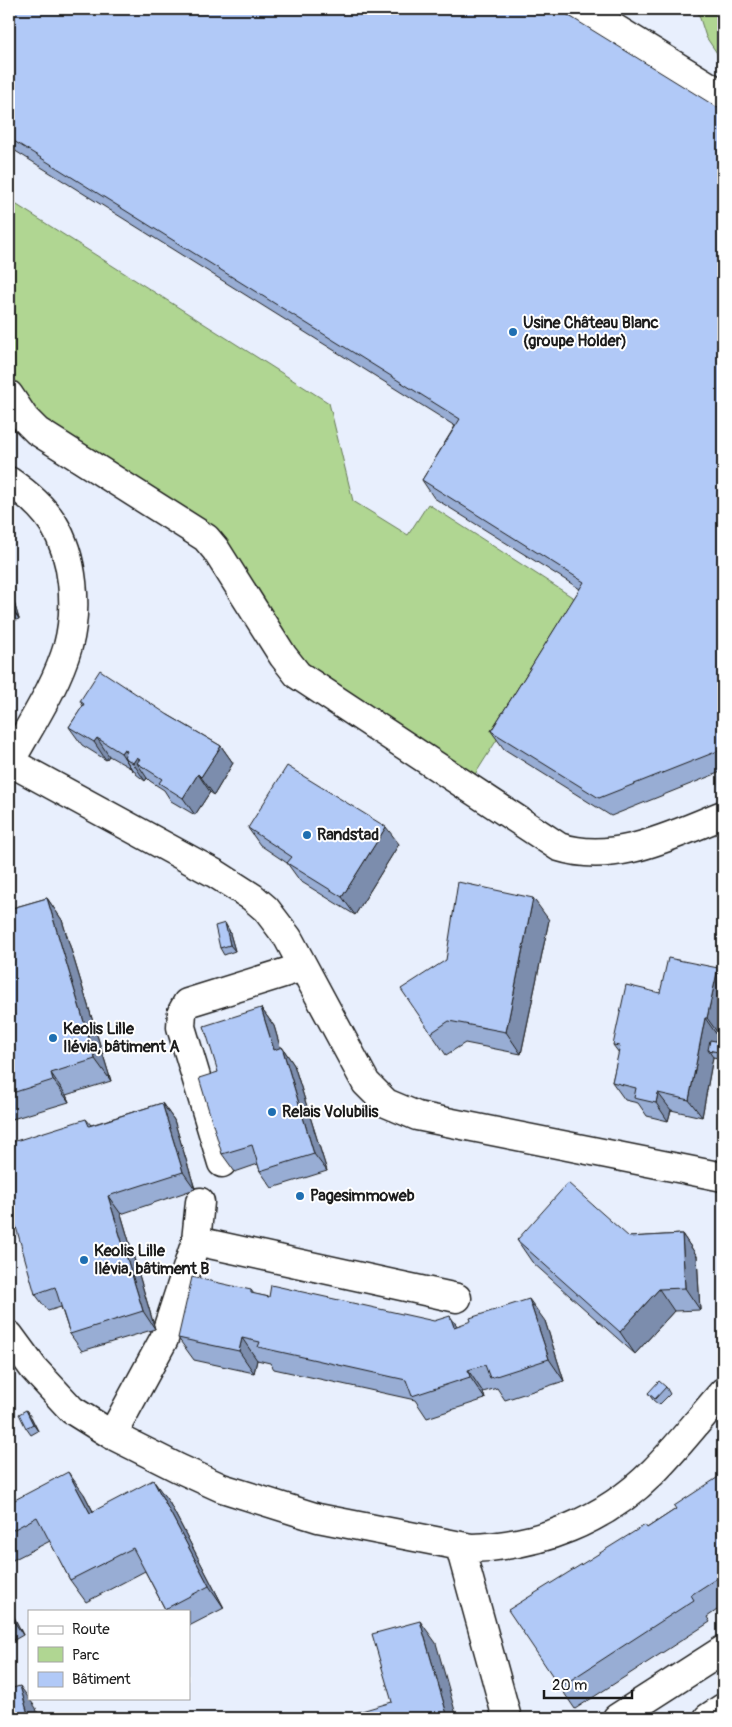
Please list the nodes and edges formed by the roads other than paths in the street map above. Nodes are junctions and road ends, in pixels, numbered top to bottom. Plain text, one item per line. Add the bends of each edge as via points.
1 (583, 9) edge
2 (723, 95) edge
3 (9, 395) edge
4 (9, 481) edge
5 (9, 763) edge
6 (723, 815) edge
7 (303, 967) junction
8 (222, 1163) edge
9 (723, 1177) edge
10 (200, 1202) dead end
11 (196, 1241) junction
12 (457, 1298) dead end
13 (9, 1335) edge
14 (723, 1392) edge
15 (112, 1435) junction
16 (460, 1546) junction
17 (723, 1650) edge
18 (723, 1708) edge
19 (508, 1718) edge
20 (617, 1718) edge
21 (708, 1718) edge

1 - 2 street
3 - 6 street via 37,431 206,538 298,675 559,847 572,852 637,848
4 - 5 street via 38,505 53,523 68,564 73,606 68,645 62,662
5 - 7 street via 216,874 252,897 280,925
7 - 8 street via 187,1003 182,1012 181,1027
7 - 9 street via 366,1083 398,1109 417,1116
10 - 11 street
11 - 12 street
11 - 15 street via 164,1339
13 - 15 street via 34,1369 72,1410
14 - 16 street via 654,1471 621,1500 601,1512 555,1534 534,1540 493,1547
15 - 16 street via 244,1496 318,1518
16 - 19 street
17 - 20 street
18 - 21 street

